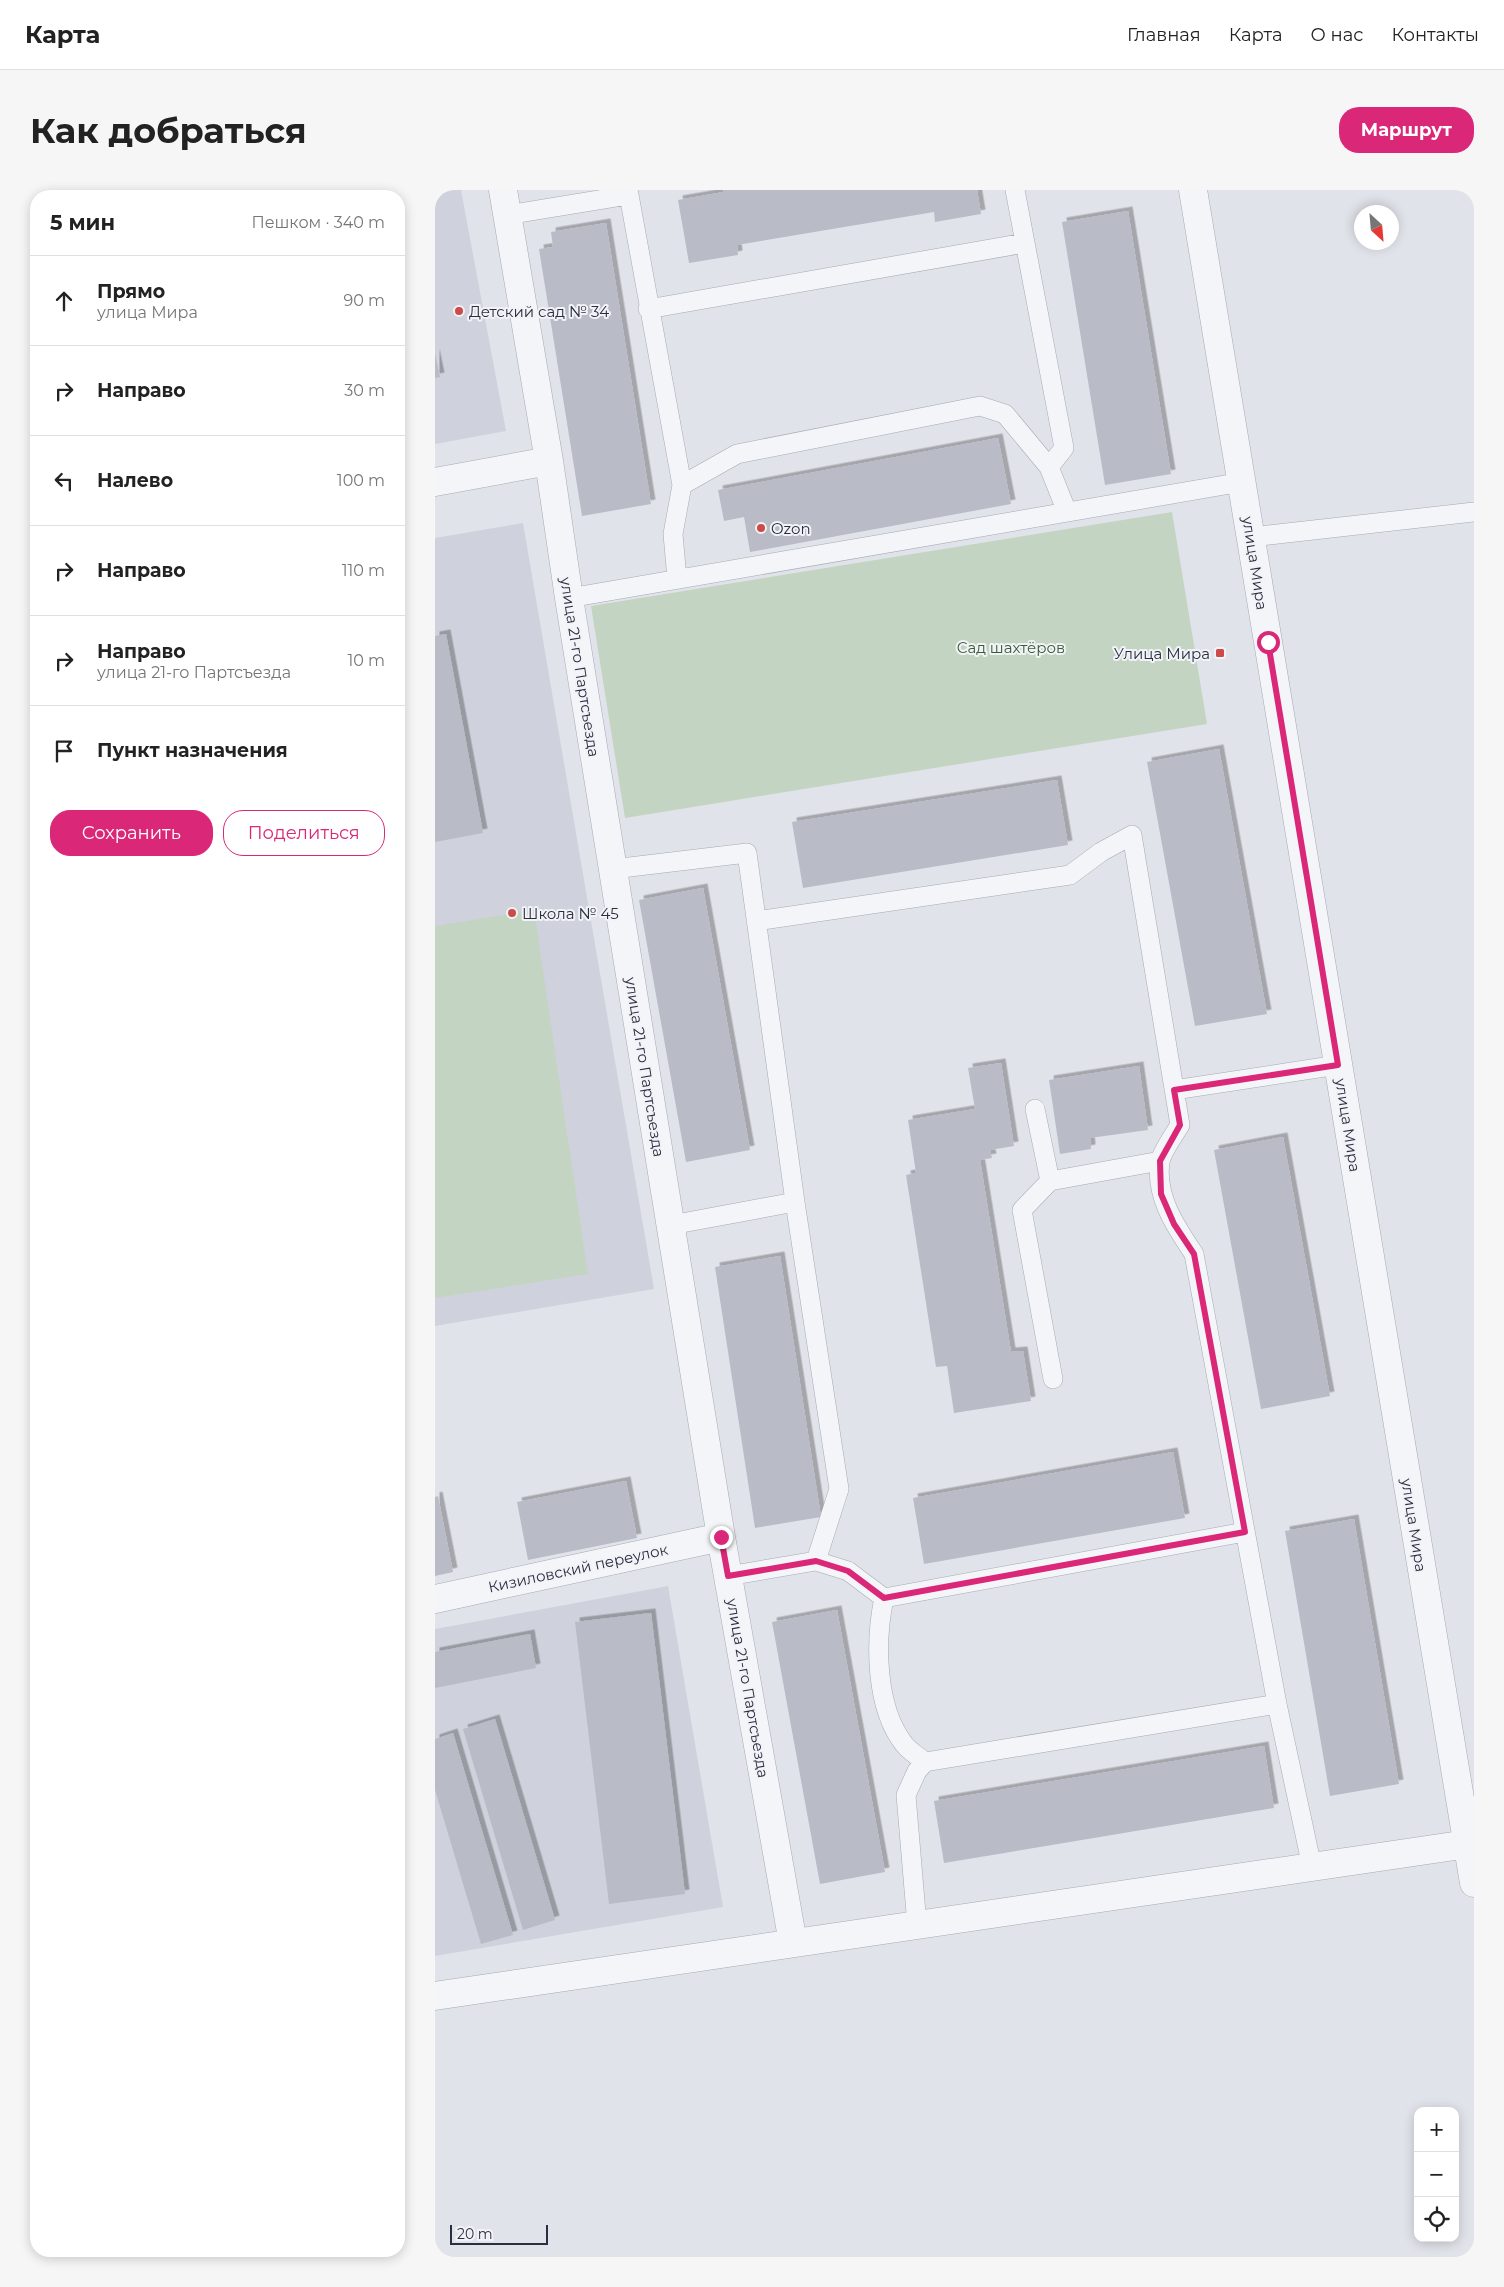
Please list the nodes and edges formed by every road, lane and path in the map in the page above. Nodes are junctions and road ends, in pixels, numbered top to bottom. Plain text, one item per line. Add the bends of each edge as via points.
1 (1015, 190) edge
2 (1193, 190) edge
3 (628, 193) edge
4 (505, 202) edge
5 (1025, 243) junction
6 (648, 310) junction
7 (549, 461) junction
8 (1049, 467) junction
9 (435, 482) edge
10 (1242, 482) junction
11 (682, 485) junction
12 (1067, 512) junction
13 (1474, 512) edge
14 (1251, 537) junction
15 (677, 579) junction
16 (569, 598) junction
17 (613, 869) junction
18 (757, 921) junction
19 (1338, 1065) junction
20 (1174, 1090) junction
21 (1035, 1109) dead end
22 (1160, 1161) junction
23 (1050, 1181) junction
24 (795, 1202) junction
25 (671, 1224) junction
26 (1053, 1379) dead end
27 (1245, 1532) junction
28 (721, 1537) junction
29 (816, 1561) junction
30 (728, 1576) junction
31 (884, 1598) junction
32 (435, 1599) edge
33 (1277, 1704) junction
34 (925, 1762) junction
35 (1471, 1844) edge
36 (1312, 1867) junction
37 (1474, 1883) edge
38 (917, 1925) junction
39 (793, 1943) junction
40 (435, 1996) edge

1 - 5 lane
2 - 10 street, улица Мира
3 - 4 lane
3 - 6 lane
4 - 7 street, улица 21-го Партсъезда
5 - 6 lane
5 - 8 lane via 1064,448
6 - 11 lane
7 - 9 street
7 - 16 street, улица 21-го Партсъезда
8 - 11 lane via 1005,414 980,406 737,454
8 - 12 lane
10 - 12 lane
10 - 14 street, улица Мира
11 - 15 lane via 673,534
12 - 15 lane
13 - 14 lane
14 - 19 street, улица Мира
15 - 16 lane
16 - 17 street, улица 21-го Партсъезда
17 - 18 lane via 747,853
17 - 25 street, улица 21-го Партсъезда
18 - 20 lane via 1070,875 1131,835
18 - 24 lane
19 - 20 lane
19 - 35 street, улица Мира
20 - 22 lane via 1180,1125
21 - 23 lane
22 - 23 lane
22 - 27 lane via 1161,1194 1174,1224 1194,1254
23 - 26 lane via 1022,1210
24 - 25 lane
24 - 29 lane via 839,1489
25 - 28 street, улица 21-го Партсъезда
27 - 31 lane
27 - 33 lane
28 - 30 street, улица 21-го Партсъезда
28 - 32 street, Кизиловский переулок
29 - 30 lane
29 - 31 lane via 848,1571
30 - 39 street, улица 21-го Партсъезда
31 - 34 lane via 878,1628 882,1692 904,1744
33 - 34 lane
33 - 36 lane
34 - 38 lane via 906,1795
35 - 36 street
35 - 37 street, улица Мира
36 - 38 street
38 - 39 street
39 - 40 street

